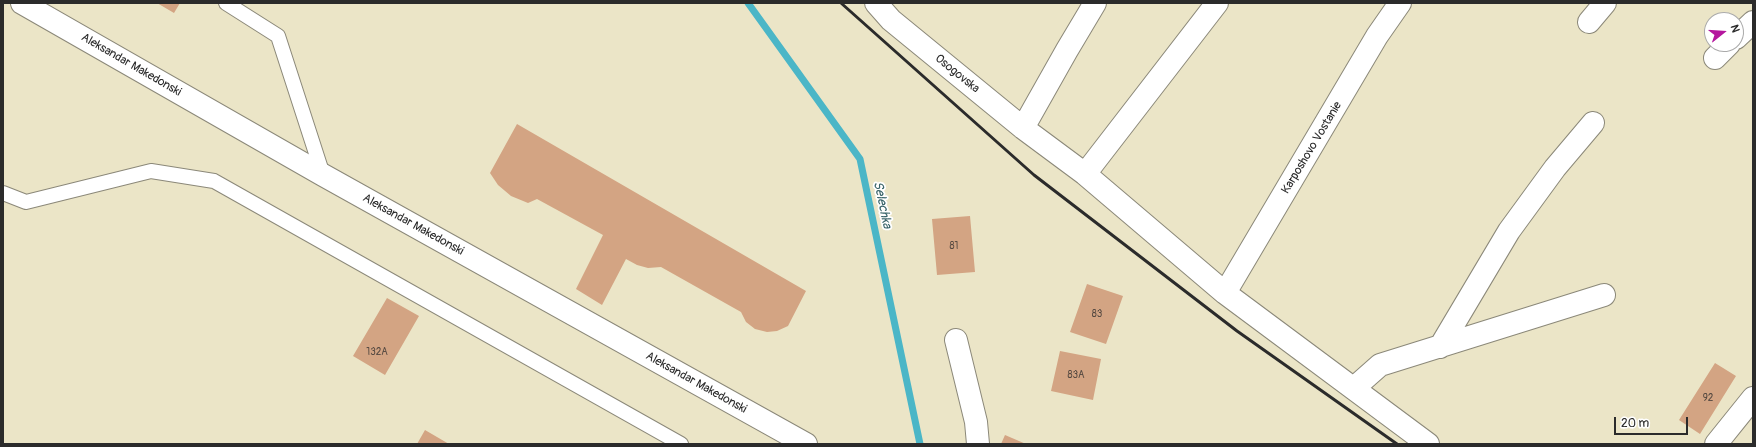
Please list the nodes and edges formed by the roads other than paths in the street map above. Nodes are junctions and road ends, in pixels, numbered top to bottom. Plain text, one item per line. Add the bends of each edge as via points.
1 (22, 3) edge
2 (226, 3) edge
3 (876, 3) edge
4 (1095, 3) edge
5 (1217, 3) edge
6 (1400, 3) edge
7 (1605, 3) edge
8 (895, 11) edge
9 (1590, 22) dead end
10 (1753, 22) edge
11 (1744, 30) edge
12 (1592, 123) dead end
13 (1023, 128) junction
14 (1085, 174) junction
15 (323, 175) junction
16 (3, 193) edge
17 (1225, 293) junction
18 (1604, 295) dead end
19 (956, 340) dead end
20 (1440, 347) junction
21 (1354, 388) junction
22 (1753, 398) edge
23 (681, 444) edge
24 (806, 444) edge
25 (978, 444) edge
26 (1428, 444) edge
27 (1716, 444) edge

1 - 15 street, Aleksandar Makedonski
2 - 15 lane via 278,36
3 - 8 street, Osogovska
4 - 13 street
5 - 14 street
6 - 17 street, Karposhovo Vostanie via 1377,36
7 - 9 street
8 - 13 street, Osogovska
10 - 11 street
12 - 20 street via 1509,231
13 - 14 street
14 - 17 street
15 - 24 street, Aleksandar Makedonski
16 - 23 lane via 26,202 151,171 214,182
17 - 21 street
18 - 20 street
19 - 25 street via 976,422
20 - 21 street via 1380,365
21 - 26 street
22 - 27 street

